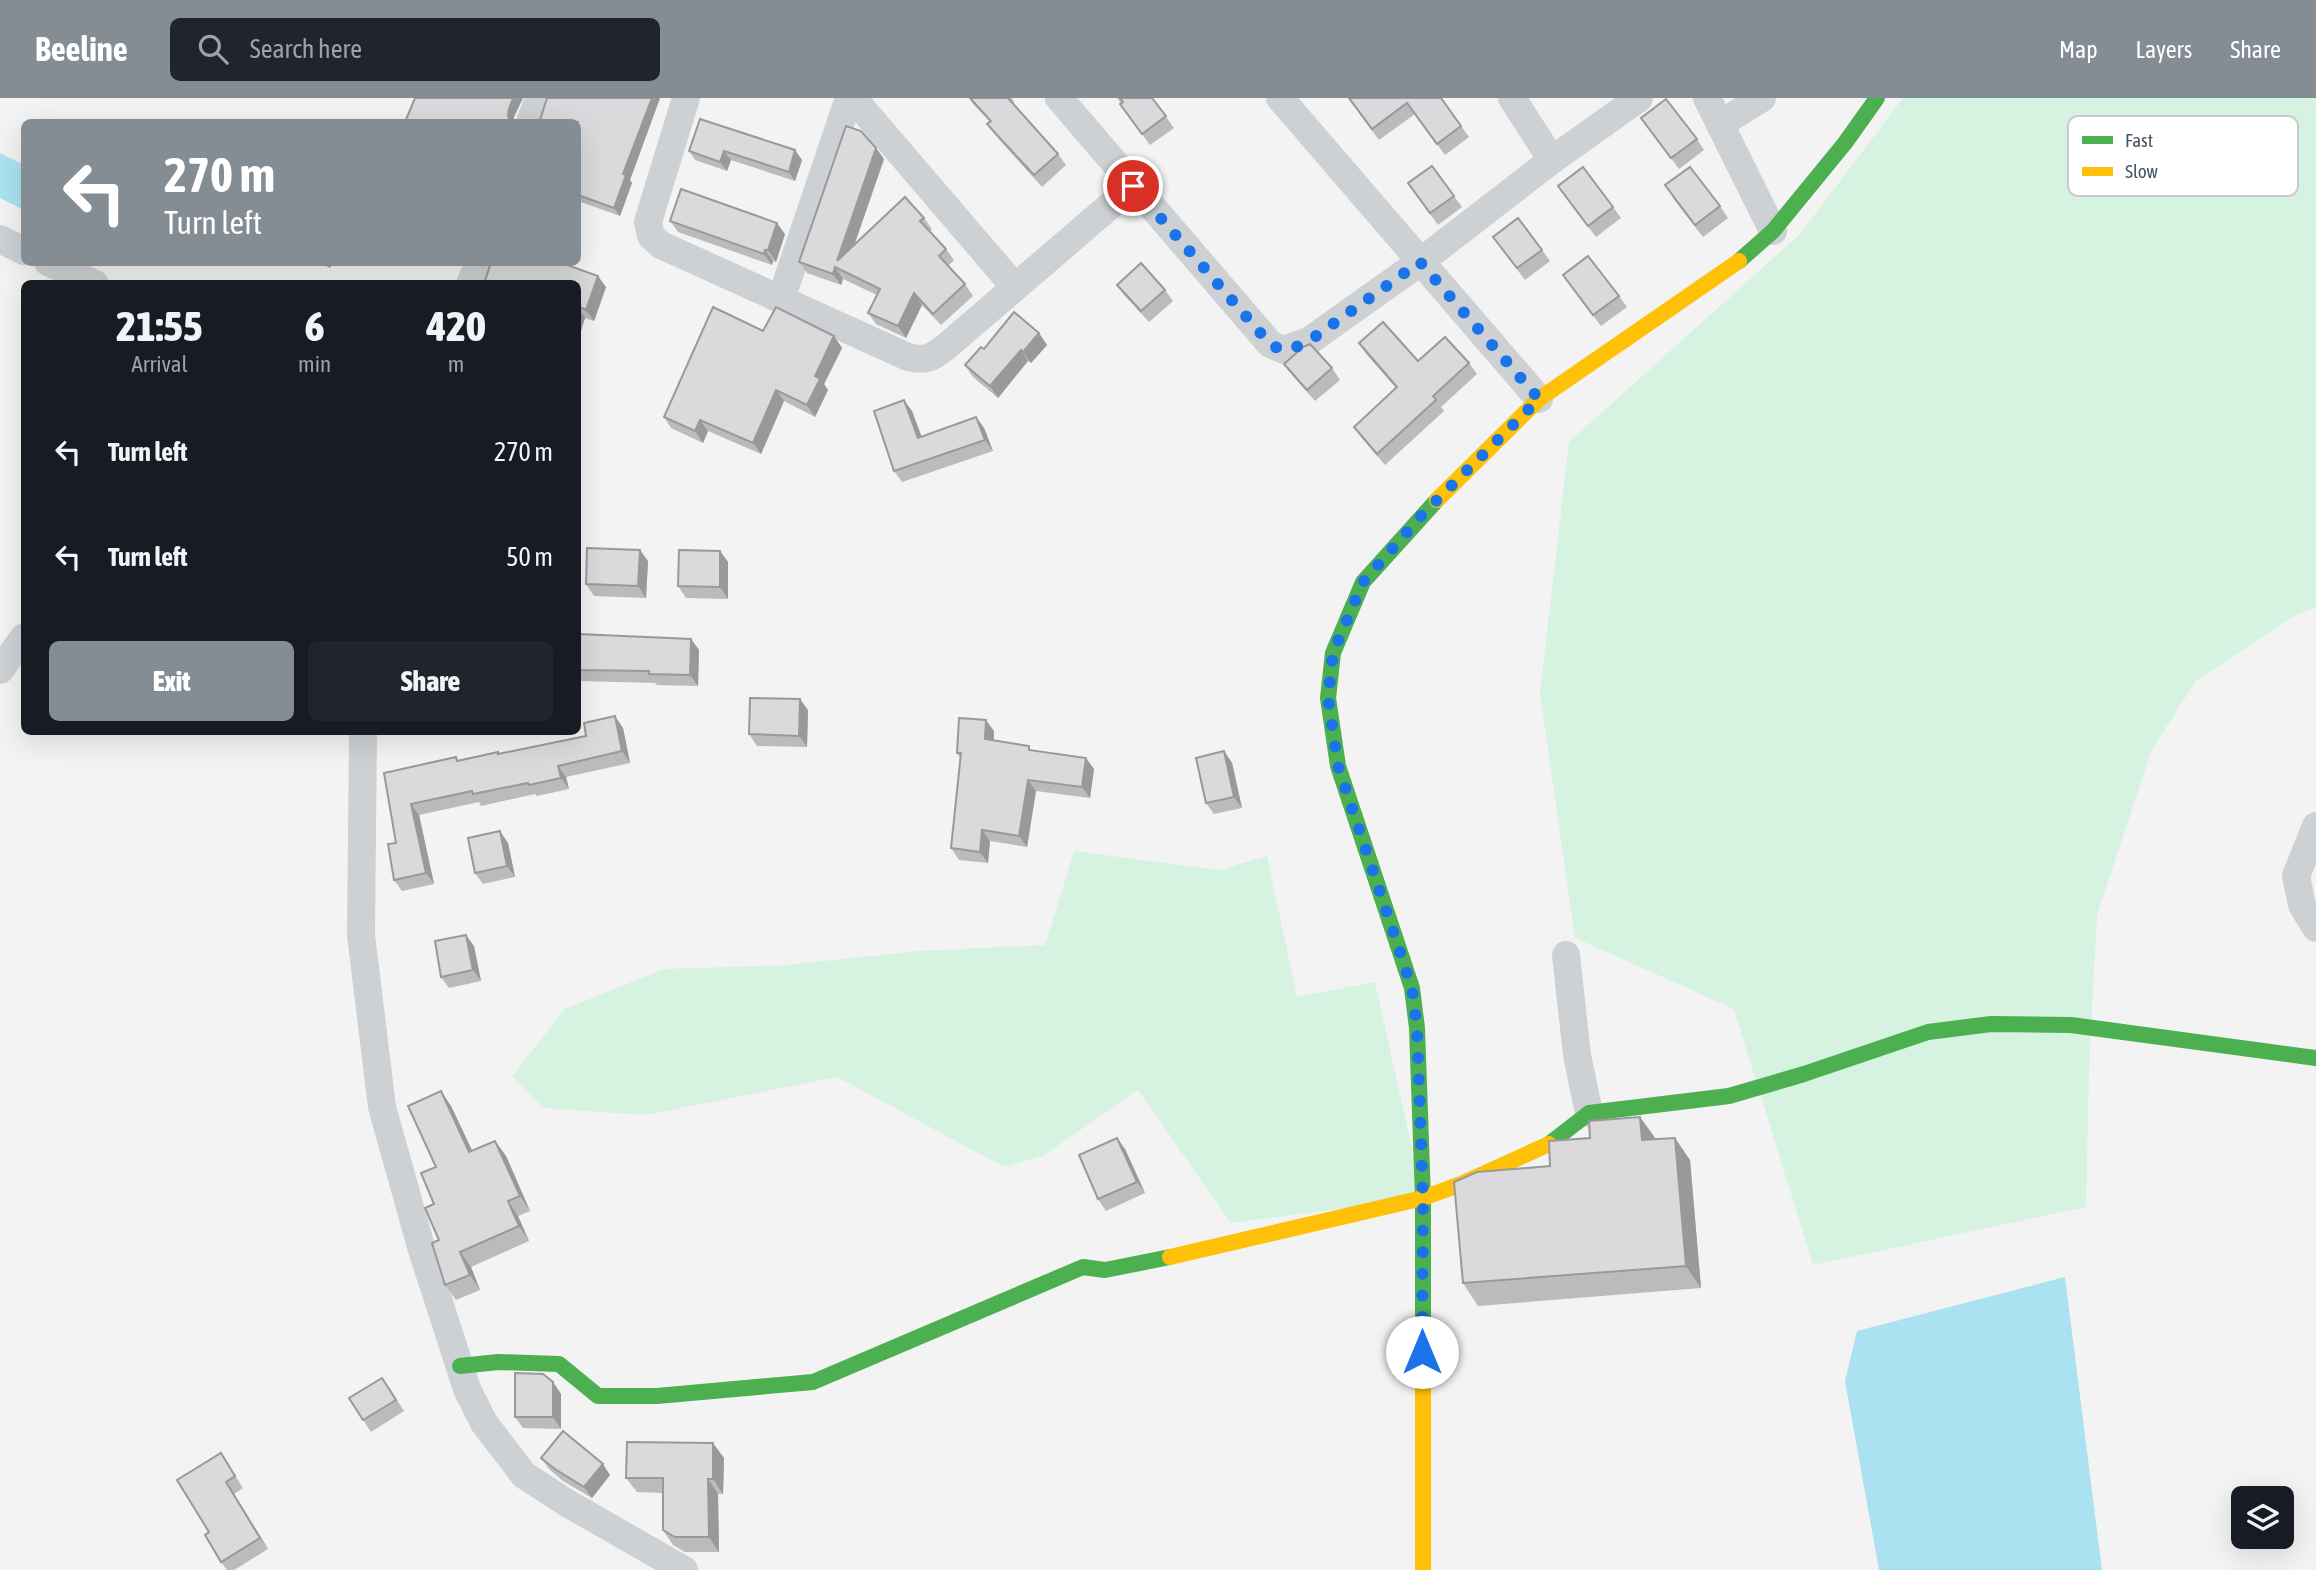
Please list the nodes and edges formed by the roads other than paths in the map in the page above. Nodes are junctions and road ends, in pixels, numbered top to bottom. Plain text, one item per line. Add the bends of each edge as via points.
1 (539, 98) edge
2 (686, 98) edge
3 (851, 98) edge
4 (1059, 98) edge
5 (1280, 98) edge
6 (1512, 98) edge
7 (1639, 98) edge
8 (1707, 98) edge
9 (1762, 98) edge
10 (1877, 98) edge
11 (531, 119) edge
12 (1720, 124) junction
13 (1552, 160) junction
14 (1133, 186) junction
15 (1773, 231) junction
16 (0, 239) edge
17 (21, 250) edge
18 (1420, 262) junction
19 (57, 266) edge
20 (86, 280) edge
21 (1014, 286) junction
22 (781, 299) junction
23 (1539, 399) junction
24 (21, 641) edge
25 (0, 670) edge
26 (363, 735) edge
27 (2316, 826) edge
28 (2316, 928) edge
29 (1566, 955) dead end
30 (2316, 1058) edge
31 (1589, 1112) junction
32 (1423, 1198) junction
33 (460, 1366) junction
34 (684, 1570) edge
35 (1423, 1570) edge

1 - 11 street
2 - 22 street via 648,222 651,236 661,245
3 - 21 street
3 - 22 street
4 - 14 street
5 - 18 street
6 - 13 street
7 - 13 street
8 - 12 street
9 - 12 street
10 - 15 street
12 - 15 street
13 - 18 street
14 - 18 street via 1277,349 1309,341
14 - 21 street
15 - 23 street via 1736,264
16 - 17 street
18 - 23 street
19 - 20 street
21 - 22 street via 948,345 921,360
23 - 32 street via 1421,516 1363,582 1333,653 1328,698 1338,766 1412,988
24 - 25 street
26 - 33 street via 361,935 382,1107
27 - 28 street via 2296,876 2302,905
29 - 31 street via 1577,1055
30 - 31 street via 2071,1025 1991,1024 1928,1032 1729,1096
31 - 32 street via 1553,1142
32 - 33 street via 1105,1270 1083,1267 813,1382 657,1396 598,1396 559,1364
32 - 35 street
33 - 34 street via 484,1423 524,1475

